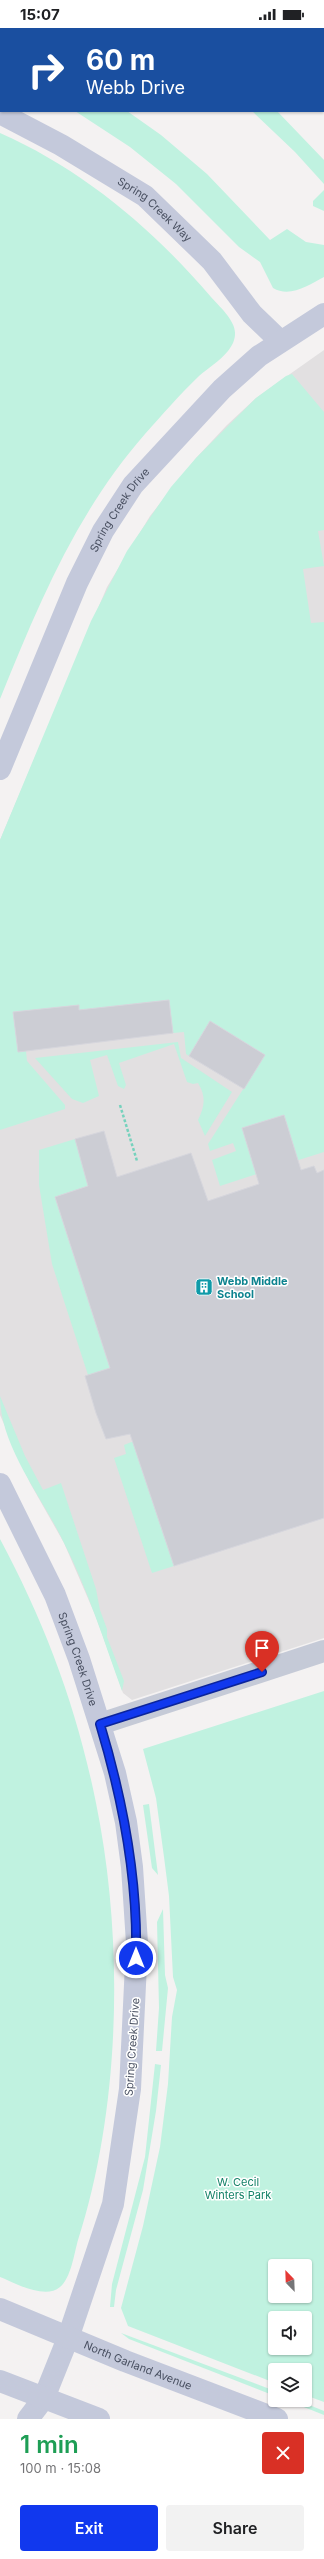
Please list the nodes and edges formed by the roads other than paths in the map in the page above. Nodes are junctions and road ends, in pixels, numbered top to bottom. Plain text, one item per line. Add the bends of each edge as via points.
1 (3, 113) edge
2 (324, 314) edge
3 (280, 341) junction
4 (0, 769) edge
5 (0, 1484) edge
6 (324, 1652) edge
7 (100, 1724) junction
8 (0, 2309) edge
9 (68, 2338) junction
10 (0, 2381) edge
11 (44, 2398) junction
12 (28, 2419) edge
13 (99, 2419) edge
14 (277, 2419) edge

1 - 3 street, Spring Creek Way via 145,196 212,261 252,314
2 - 3 street, Spring Creek Drive
3 - 4 street, Spring Creek Drive via 259,356 200,410 133,485 103,531 77,583
5 - 7 street, Spring Creek Drive via 55,1595
6 - 7 street
7 - 9 street, Spring Creek Drive via 126,1822 132,1867 137,1942 134,2032 130,2088 113,2204
8 - 9 street, North Garland Avenue
9 - 11 street, Spring Creek Drive
9 - 14 street, North Garland Avenue
10 - 11 street
11 - 12 street, Spring Creek Drive
11 - 13 street

